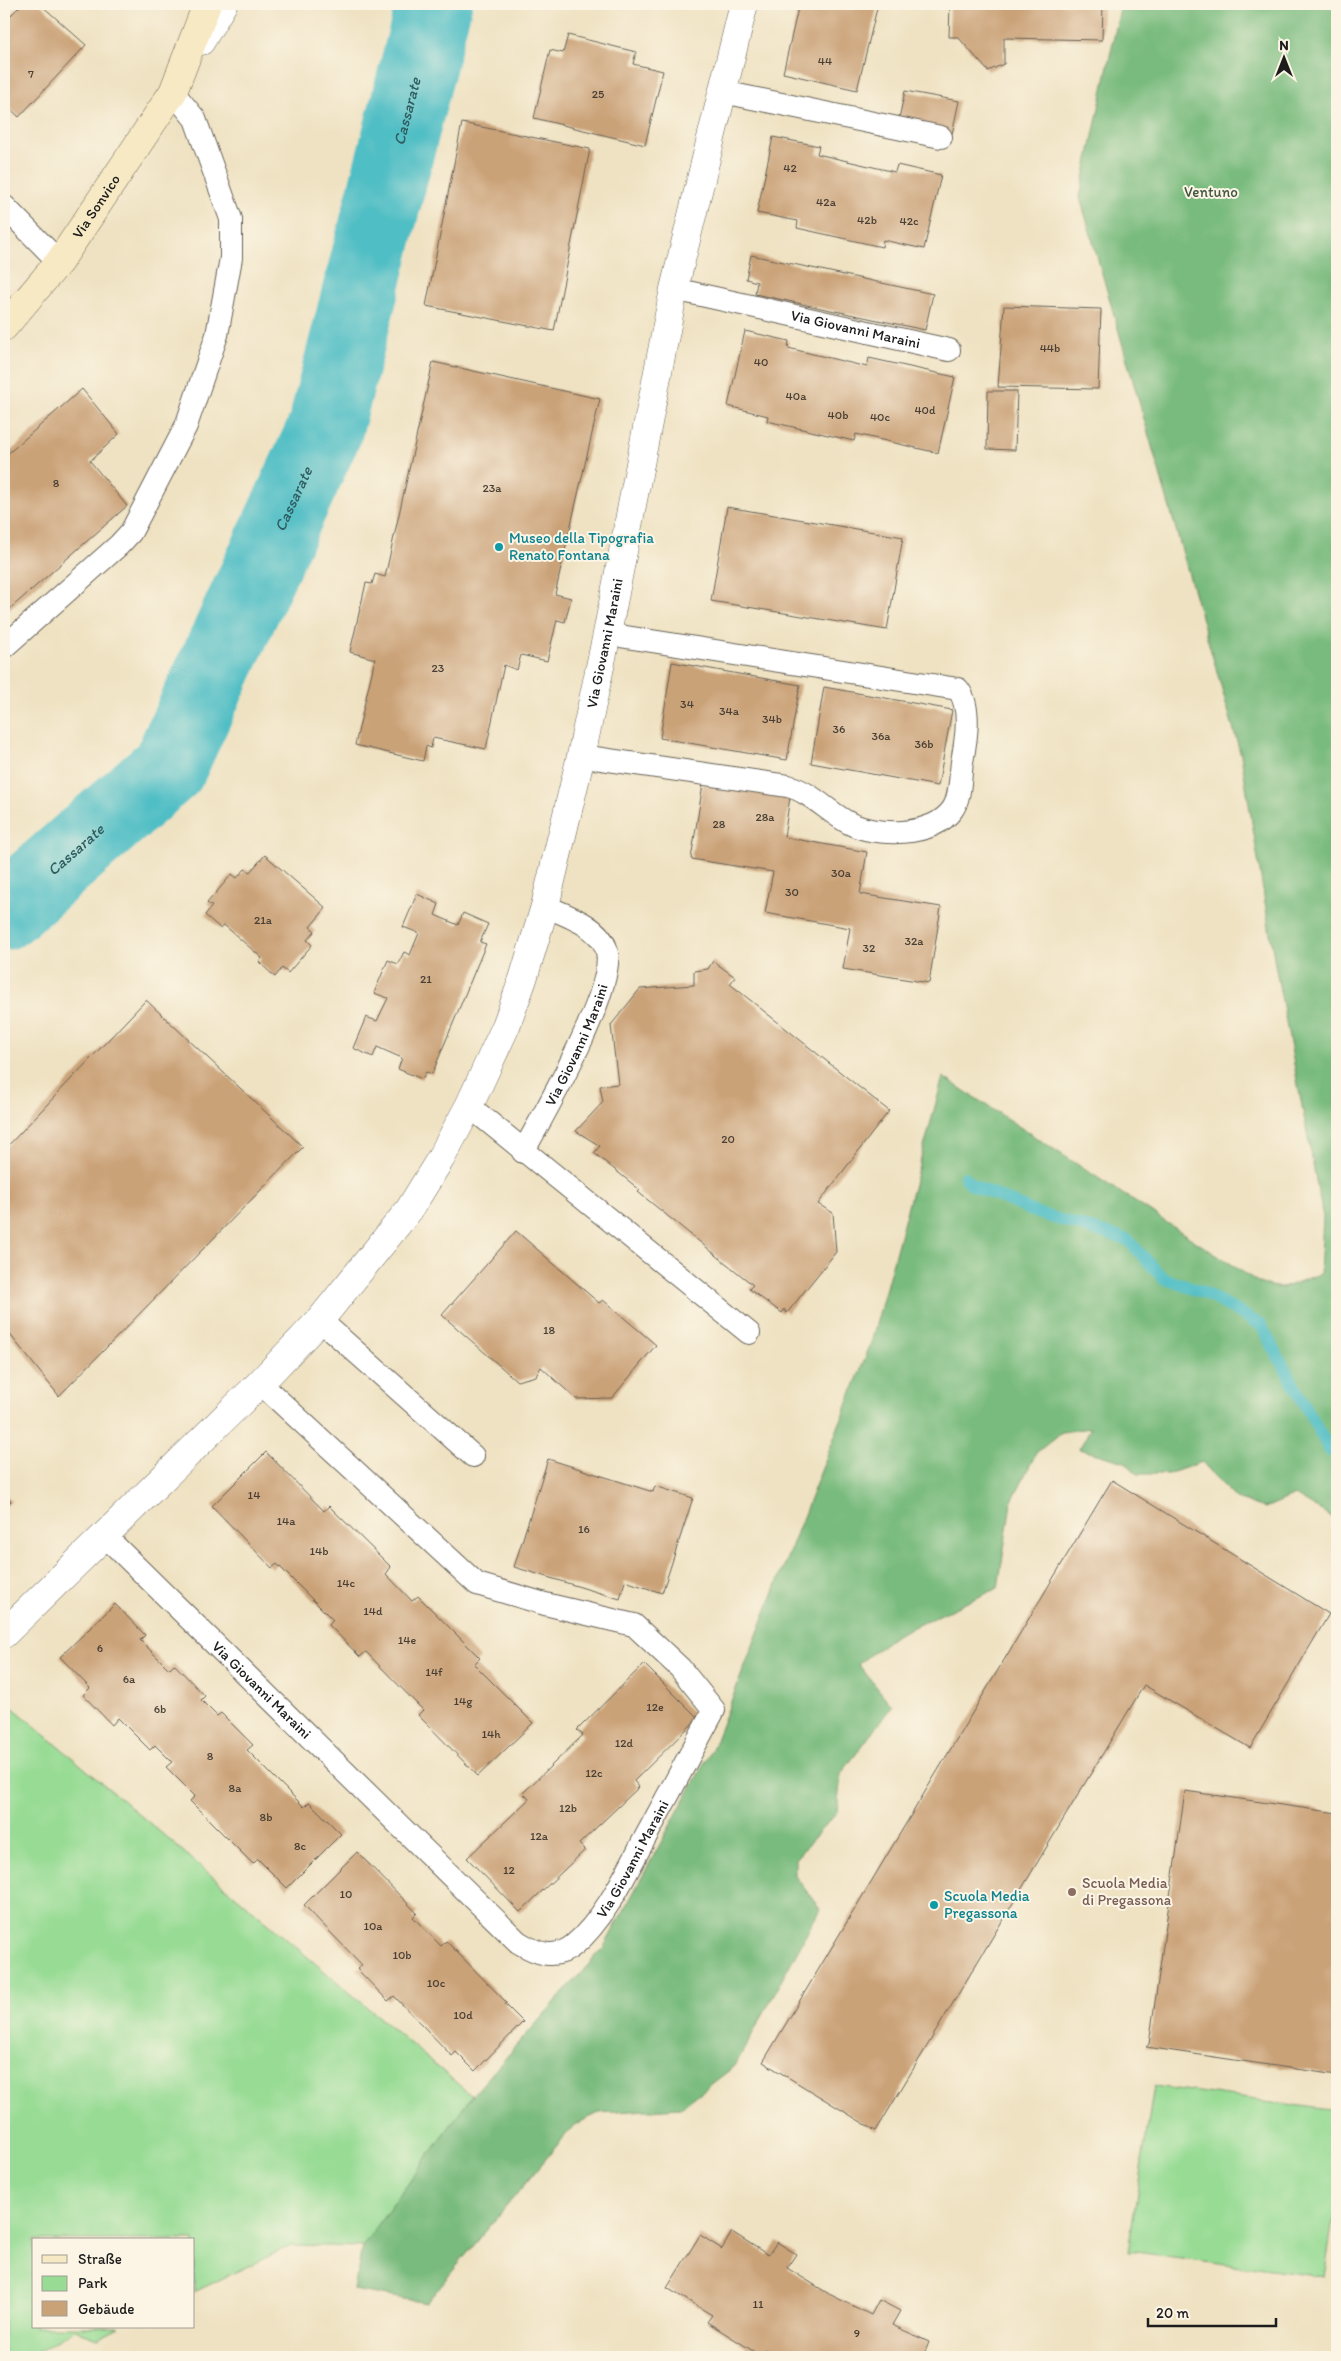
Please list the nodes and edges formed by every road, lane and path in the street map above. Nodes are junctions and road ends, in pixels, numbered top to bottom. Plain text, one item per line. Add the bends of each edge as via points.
1 (207, 4) edge
2 (223, 4) edge
3 (744, 4) edge
4 (177, 85) junction
5 (723, 92) junction
6 (941, 137) dead end
7 (4, 206) edge
8 (58, 262) junction
9 (674, 289) junction
10 (4, 327) edge
11 (949, 350) dead end
12 (607, 634) junction
13 (4, 647) edge
14 (581, 756) junction
15 (545, 906) junction
16 (469, 1106) junction
17 (523, 1152) junction
18 (320, 1320) junction
19 (749, 1333) dead end
20 (260, 1383) junction
21 (473, 1456) dead end
22 (104, 1535) junction
23 (4, 1634) edge

1 - 4 main road, Via Sonvico
2 - 4 street, Via Sonvico
3 - 5 street, Via Giovanni Maraini
4 - 8 main road, Via Sonvico
4 - 13 lane via 195,119 231,219 231,258 217,335 186,426 131,532
5 - 6 lane
5 - 9 street, Via Giovanni Maraini
7 - 8 lane
8 - 10 main road, Via Sonvico
9 - 11 lane, Via Giovanni Maraini
9 - 12 street, Via Giovanni Maraini
12 - 14 street, Via Giovanni Maraini
12 - 14 lane via 958,689 966,700 966,716 957,797 952,810 935,823 920,829 889,832 849,823 804,792 788,786
14 - 15 street, Via Giovanni Maraini
15 - 16 street, Via Giovanni Maraini via 506,1026
15 - 17 lane, Via Giovanni Maraini via 580,922 598,935 606,948 607,970 575,1057
16 - 17 lane
16 - 18 street, Via Giovanni Maraini via 409,1210
17 - 19 lane
18 - 20 street, Via Giovanni Maraini
18 - 21 lane
20 - 22 street, Via Giovanni Maraini
20 - 22 lane, Via Giovanni Maraini via 477,1584 634,1625 680,1668 714,1710 616,1892 573,1946 545,1955 518,1942
22 - 23 street, Via Giovanni Maraini

